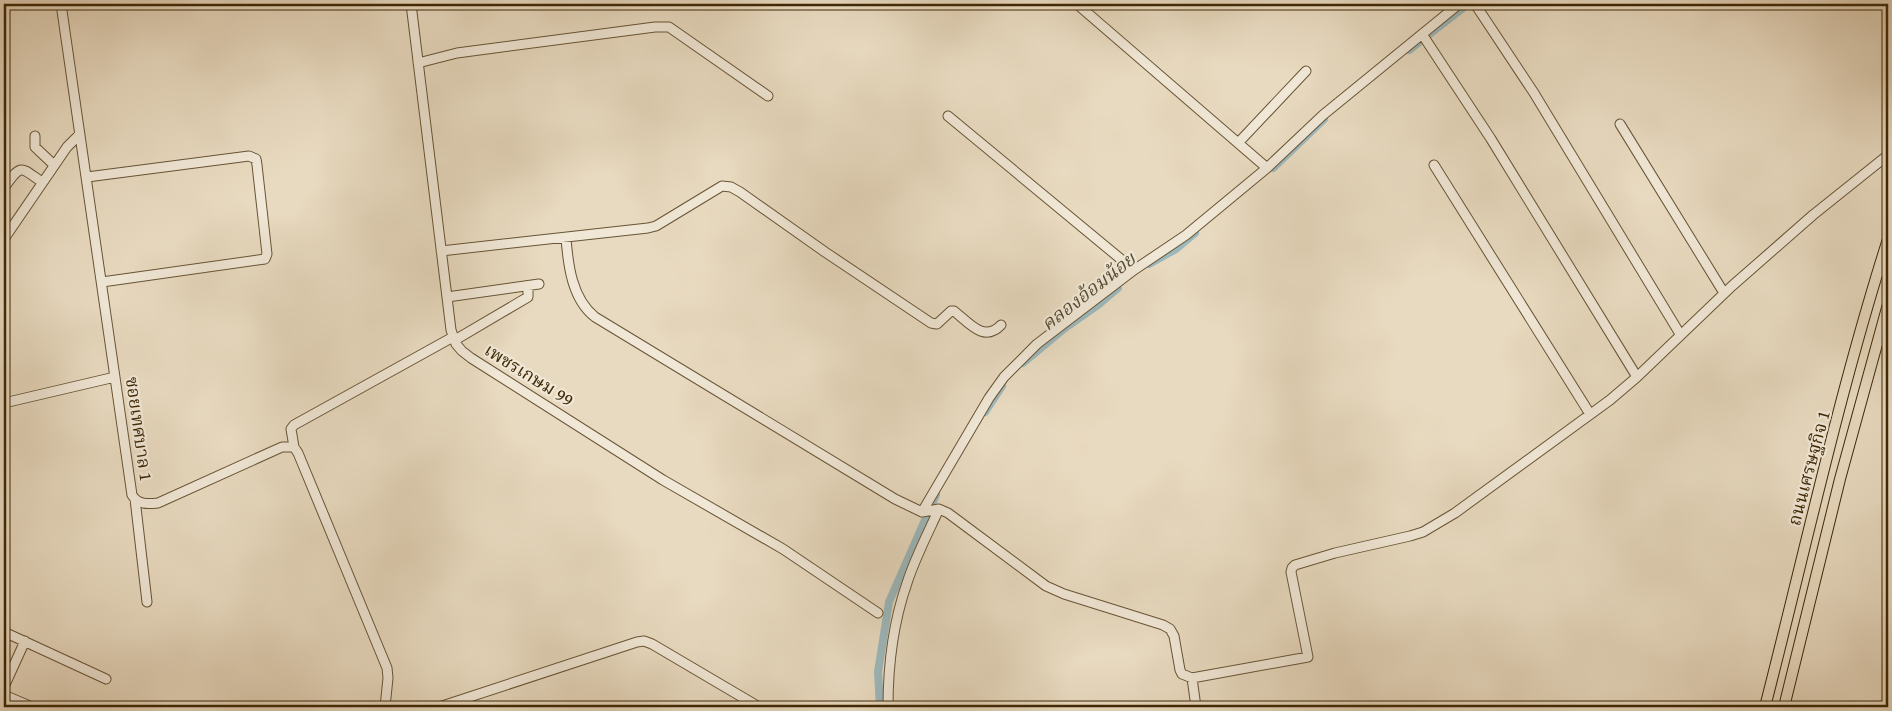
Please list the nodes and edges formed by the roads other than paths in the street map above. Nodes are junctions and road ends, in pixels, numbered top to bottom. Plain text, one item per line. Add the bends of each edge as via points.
1 (61, 4) edge
2 (411, 4) edge
3 (1077, 4) edge
4 (1459, 4) edge
5 (1475, 4) edge
6 (1424, 36) junction
7 (418, 63) junction
8 (1306, 71) dead end
9 (768, 96) dead end
10 (948, 116) dead end
11 (1620, 124) dead end
12 (80, 134) junction
13 (34, 136) dead end
14 (1238, 142) junction
15 (1888, 155) edge
16 (1434, 164) dead end
17 (54, 165) junction
18 (1267, 168) junction
19 (87, 177) junction
20 (42, 182) junction
21 (6, 185) dead end
22 (566, 238) junction
23 (4, 239) edge
24 (1888, 239) edge
25 (441, 251) junction
26 (1134, 270) junction
27 (102, 282) junction
28 (539, 284) dead end
29 (528, 286) junction
30 (1724, 293) junction
31 (447, 296) junction
32 (1888, 304) edge
33 (1001, 325) dead end
34 (1680, 334) junction
35 (454, 338) junction
36 (115, 377) junction
37 (1637, 377) junction
38 (4, 403) edge
39 (1590, 414) junction
40 (294, 447) junction
41 (135, 499) junction
42 (938, 509) junction
43 (924, 512) junction
44 (147, 602) dead end
45 (878, 613) dead end
46 (4, 632) edge
47 (24, 642) junction
48 (1781, 644) junction
49 (1799, 648) junction
50 (1192, 678) junction
51 (106, 679) dead end
52 (4, 686) edge
53 (4, 695) edge
54 (32, 707) edge
55 (385, 707) edge
56 (439, 707) edge
57 (759, 707) edge
58 (888, 707) edge
59 (1196, 707) edge
60 (1765, 707) edge
61 (1784, 707) edge

1 - 12 street, ซอยเทศบาล 1
2 - 7 street
3 - 14 street
4 - 6 street
5 - 34 street via 1534,93
6 - 18 street via 1323,115
6 - 37 street via 1491,138
7 - 9 street via 457,53 669,27
7 - 25 street
8 - 14 street
10 - 26 street
11 - 30 street
12 - 17 street
12 - 19 street, ซอยเทศบาล 1
13 - 17 street via 35,147
14 - 18 street
15 - 30 street
16 - 39 street
17 - 20 street
18 - 26 street via 1186,235
19 - 27 street, ซอยเทศบาล 1
19 - 27 street via 250,156 256,159 257,165 267,254 264,259
20 - 21 street via 20,169
20 - 23 street
22 - 25 street
22 - 33 street via 656,226 726,185 931,323 937,324 954,311 985,333
22 - 43 street via 568,264 586,310 895,499
24 - 48 main road, ถนนเศรษฐกิจ 1 via 1822,478
25 - 31 street
26 - 43 street via 1037,344 1004,378 988,398
27 - 36 street, ซอยเทศบาล 1
28 - 29 street
29 - 31 street
29 - 35 street via 528,297
30 - 34 street
31 - 35 street
32 - 49 main road, ถนนเศรษฐกิจ 1 via 1840,479
34 - 37 street
35 - 40 street via 294,425 291,429
35 - 45 street, เพชรเกษม 99 via 471,358 663,480 768,540
36 - 38 street
36 - 41 street, ซอยเทศบาล 1 via 131,492
37 - 39 street
39 - 50 street via 1423,532 1295,565 1291,572 1308,657
40 - 41 street, ซอยเทศบาล 1 via 282,447 158,503 144,504
40 - 55 street via 387,668
41 - 44 street
42 - 43 street
42 - 50 street via 954,516 1055,591 1170,629 1180,670
42 - 58 street via 903,595 889,660
46 - 47 street
47 - 51 street
47 - 52 street
48 - 49 main road
48 - 60 main road, ถนนเศรษฐกิจ 1
49 - 61 main road, ถนนเศรษฐกิจ 1
50 - 59 street
53 - 54 street
56 - 57 street via 644,642

